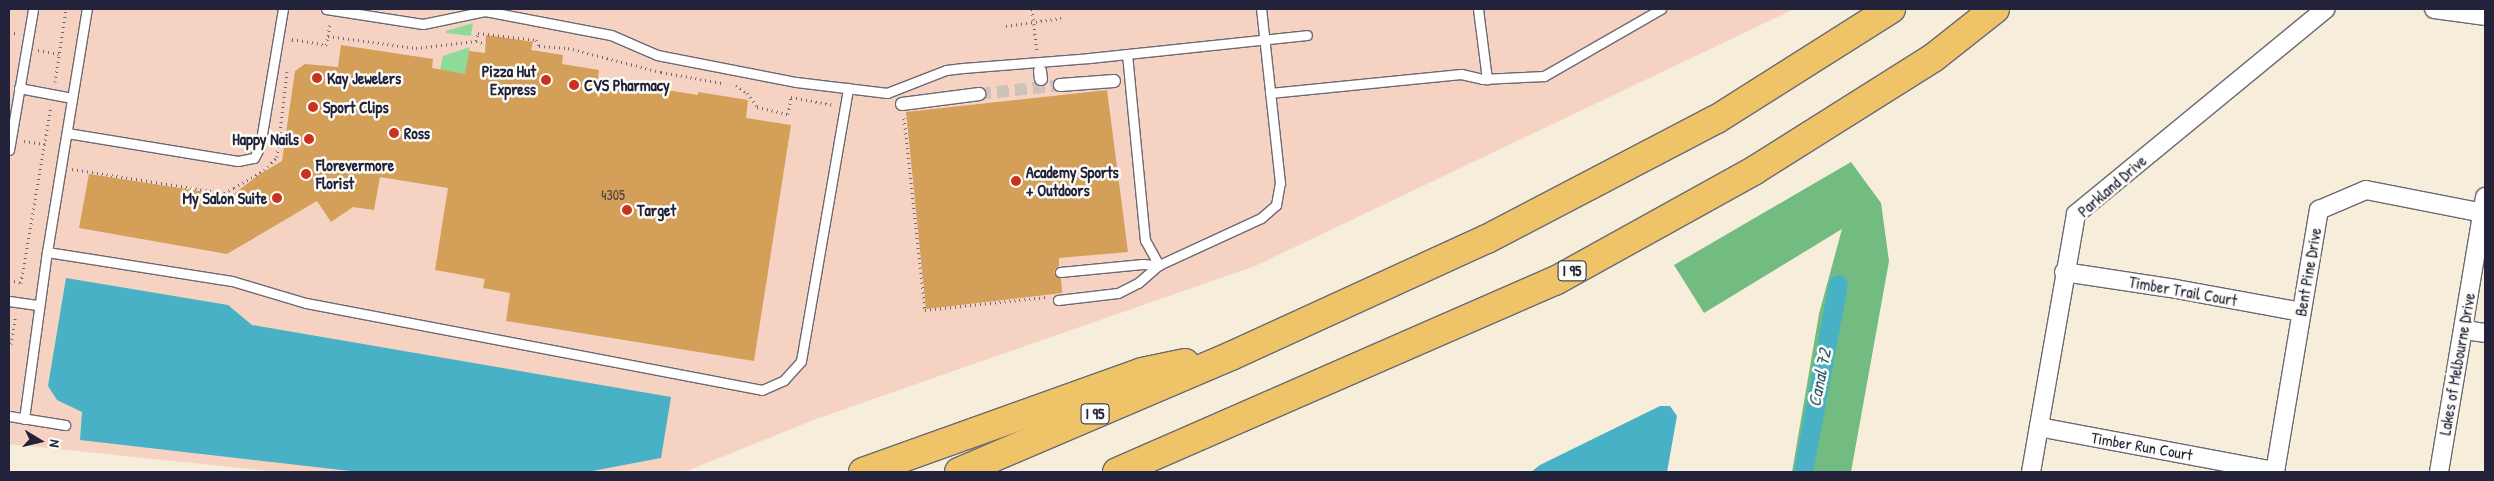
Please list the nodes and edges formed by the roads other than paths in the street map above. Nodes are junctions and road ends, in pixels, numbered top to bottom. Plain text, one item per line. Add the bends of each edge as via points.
1 (33, 9) edge
2 (87, 9) edge
3 (283, 9) edge
4 (326, 9) edge
5 (1261, 9) edge
6 (1478, 9) edge
7 (1661, 9) edge
8 (1891, 9) edge
9 (1995, 9) edge
10 (2326, 9) edge
11 (2434, 9) edge
12 (2485, 16) edge
13 (1307, 35) dead end
14 (1264, 39) junction
15 (1127, 54) junction
16 (1486, 79) junction
17 (1114, 81) dead end
18 (1060, 85) tunnel mouth
19 (20, 88) junction
20 (848, 88) junction
21 (1270, 93) junction
22 (979, 94) tunnel mouth
23 (72, 98) junction
24 (901, 105) road end
25 (67, 133) junction
26 (9, 150) edge
27 (2484, 205) edge
28 (47, 252) junction
29 (1159, 265) junction
30 (1060, 272) dead end
31 (2064, 272) junction
32 (1058, 300) road end
33 (9, 301) edge
34 (39, 305) junction
35 (2301, 312) junction
36 (2464, 330) junction
37 (2485, 333) edge
38 (1231, 356) junction
39 (9, 416) edge
40 (24, 419) junction
41 (66, 426) dead end
42 (2038, 427) junction
43 (2275, 471) edge
44 (863, 472) edge
45 (959, 472) edge
46 (1117, 472) edge
47 (2031, 472) edge
48 (2439, 472) edge

1 - 19 lane
2 - 23 lane
3 - 25 lane via 260,146 254,158 238,161
4 - 20 lane via 423,24 485,12 611,34 656,55 796,82
5 - 14 lane
6 - 16 lane
7 - 16 lane via 1544,76
8 - 38 highway, I 95 via 1717,119 1487,239
9 - 46 highway, I 95 via 1933,58 1754,170 1555,281
10 - 31 street, Parkland Drive via 2076,214
11 - 12 street
13 - 14 lane
14 - 15 lane
14 - 21 lane
15 - 20 lane via 1040,71 946,70 887,93
15 - 29 lane via 1145,240
16 - 21 lane via 1461,74
17 - 18 street
19 - 23 lane
19 - 26 lane
20 - 28 lane via 801,360 784,380 762,390 306,303 232,281
21 - 29 lane via 1280,183 1276,205 1261,218
22 - 24 street
23 - 25 lane
25 - 28 lane
27 - 35 street, Bent Pine Drive via 2366,190 2319,210
27 - 36 street, Lakes of Melbourne Drive
28 - 34 lane
29 - 30 lane
29 - 32 lane via 1138,283 1118,293
31 - 35 street, Timber Trail Court
31 - 42 street, Parkland Drive
33 - 34 lane
34 - 40 lane
35 - 43 street, Bent Pine Drive
36 - 37 street
36 - 48 street, Lakes of Melbourne Drive
38 - 44 highway via 1142,372
38 - 45 highway, I 95
39 - 40 lane
40 - 41 lane
42 - 43 street, Timber Run Court
42 - 47 street, Parkland Drive

